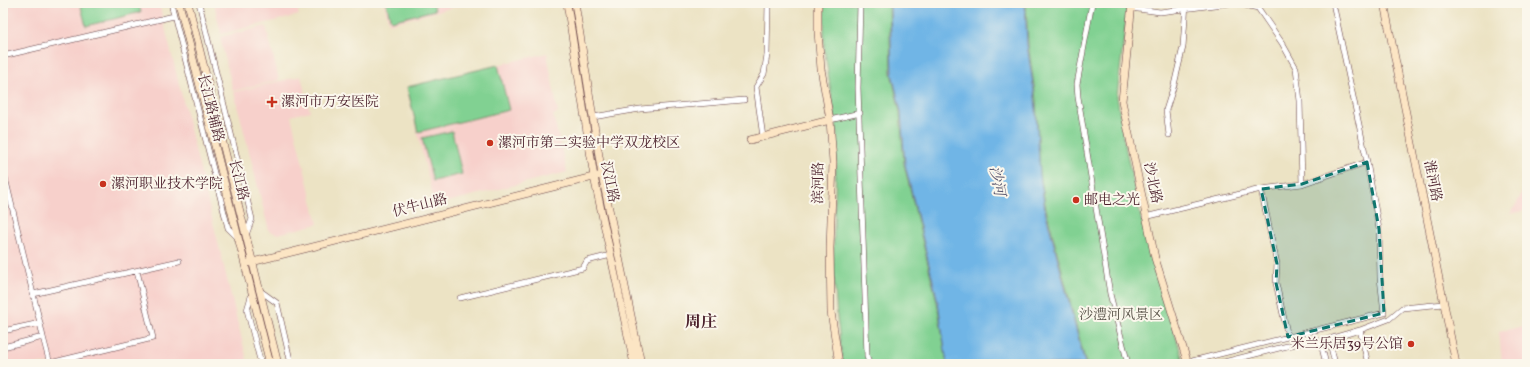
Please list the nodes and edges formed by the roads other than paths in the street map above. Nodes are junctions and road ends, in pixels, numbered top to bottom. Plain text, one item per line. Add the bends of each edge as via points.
1 (171, 3) edge
2 (179, 3) edge
3 (188, 3) edge
4 (199, 3) edge
5 (567, 3) edge
6 (575, 3) edge
7 (768, 3) edge
8 (818, 3) edge
9 (860, 3) edge
10 (1092, 3) edge
11 (1230, 3) edge
12 (1236, 3) edge
13 (1333, 3) edge
14 (1384, 3) edge
15 (1132, 5) edge
16 (1186, 6) edge
17 (174, 16) junction
18 (3, 56) edge
19 (744, 100) dead end
20 (860, 114) junction
21 (593, 117) junction
22 (830, 120) junction
23 (1169, 135) dead end
24 (763, 137) junction
25 (750, 140) dead end
26 (1368, 162) junction
27 (3, 169) edge
28 (602, 175) junction
29 (594, 177) junction
30 (1302, 184) junction
31 (1261, 189) junction
32 (1145, 217) junction
33 (243, 237) junction
34 (611, 255) junction
35 (180, 261) dead end
36 (249, 262) junction
37 (137, 271) junction
38 (256, 291) junction
39 (33, 294) junction
40 (460, 298) dead end
41 (1444, 304) junction
42 (40, 322) junction
43 (1360, 330) junction
44 (3, 331) edge
45 (44, 337) junction
46 (1288, 337) junction
47 (3, 347) edge
48 (1188, 363) edge
49 (50, 364) edge
50 (261, 364) edge
51 (270, 364) edge
52 (278, 364) edge
53 (291, 364) edge
54 (634, 364) edge
55 (641, 364) edge
56 (839, 364) edge
57 (869, 364) edge
58 (1128, 364) edge
59 (1216, 364) edge
60 (1326, 364) edge
61 (1336, 364) edge
62 (1368, 364) edge
63 (1456, 364) edge

1 - 17 street, 长江路辅路
2 - 33 street, 长江路
3 - 33 street, 长江路
4 - 33 street, 长江路辅路 via 252,219
5 - 29 street, 汉江路
6 - 21 street, 汉江路
7 - 24 street via 767,55 764,74 756,87
8 - 22 street, 滨河路 via 821,69
9 - 20 street
10 - 58 street via 1077,84 1078,97 1110,294
11 - 16 street
12 - 30 street via 1258,8 1296,68 1300,100
13 - 26 street
14 - 41 street, 淮河路
15 - 16 street via 1160,12
15 - 32 street, 沙北路 via 1122,101
16 - 23 street via 1183,47 1166,110
17 - 18 street
17 - 33 street, 长江路辅路 via 228,228
19 - 21 street via 640,109
20 - 22 street
20 - 57 street
21 - 28 street, 汉江路
22 - 24 street
22 - 56 street, 滨河路 via 833,162 831,312
24 - 25 street
26 - 30 street
26 - 46 street via 1379,229 1384,313
27 - 39 street
28 - 29 street, 伏牛山路
28 - 55 street, 汉江路
29 - 34 street, 汉江路
29 - 36 street, 伏牛山路
30 - 31 street
31 - 32 street
31 - 46 street via 1277,264 1276,283
32 - 48 street, 沙北路
33 - 36 street, 长江路
34 - 40 street via 587,261 583,268
34 - 54 street, 汉江路
35 - 37 street
36 - 38 street, 长江路
37 - 39 street
37 - 49 street via 153,338
38 - 50 street via 247,310
38 - 51 street, 长江路
38 - 52 street, 长江路
38 - 53 street via 276,303
39 - 42 street
41 - 43 street via 1402,308 1389,319
41 - 63 street, 淮河路
42 - 44 street
42 - 45 street
43 - 61 street via 1329,339
43 - 62 street
45 - 47 street
45 - 49 street
46 - 48 street
59 - 60 street via 1315,339 1322,344

